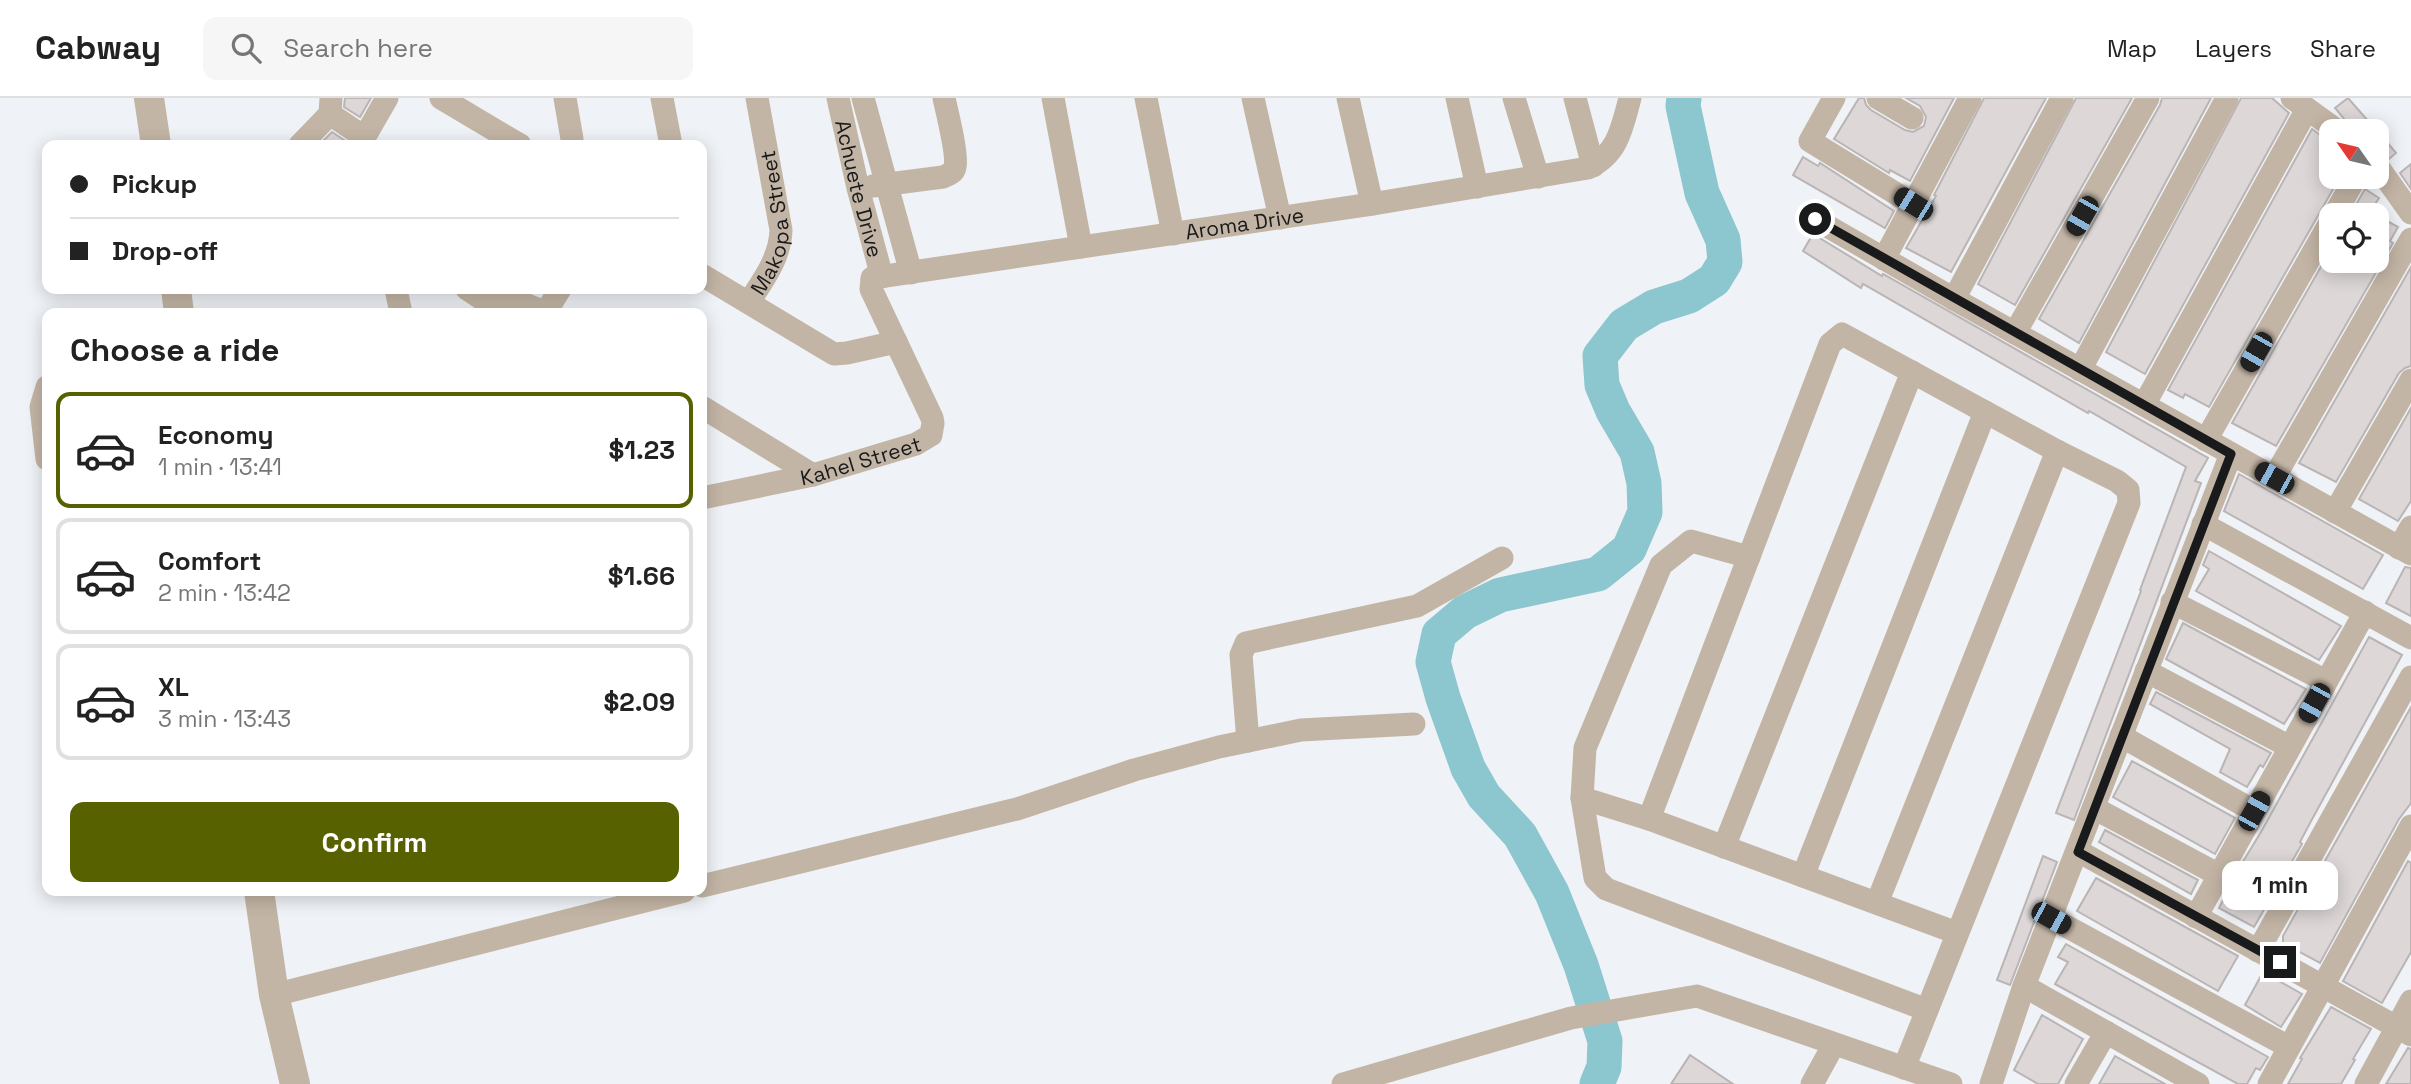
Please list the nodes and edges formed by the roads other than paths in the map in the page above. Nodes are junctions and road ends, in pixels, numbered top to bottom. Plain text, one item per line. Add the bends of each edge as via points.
1 (149, 98) edge
2 (387, 98) edge
3 (442, 98) edge
4 (565, 98) edge
5 (662, 98) edge
6 (757, 98) edge
7 (838, 98) edge
8 (863, 98) edge
9 (944, 98) edge
10 (1054, 98) edge
11 (1146, 98) edge
12 (1253, 98) edge
13 (1348, 98) edge
14 (1457, 98) edge
15 (1514, 98) edge
16 (1575, 98) edge
17 (1630, 98) edge
18 (1834, 98) edge
19 (1878, 98) edge
20 (1970, 98) edge
21 (2062, 98) edge
22 (2148, 98) edge
23 (2227, 98) edge
24 (2299, 104) edge
25 (466, 105) edge
26 (330, 106) edge
27 (1912, 118) dead end
28 (2321, 119) edge
29 (155, 140) edge
30 (304, 140) edge
31 (361, 140) edge
32 (363, 140) edge
33 (513, 140) edge
34 (572, 140) edge
35 (670, 140) edge
36 (1602, 159) junction
37 (1538, 177) junction
38 (2389, 182) edge
39 (887, 185) junction
40 (1476, 187) junction
41 (858, 188) junction
42 (1372, 204) junction
43 (1913, 204) junction
44 (2411, 213) edge
45 (1280, 218) junction
46 (1815, 219) dead end
47 (1173, 234) junction
48 (2411, 239) edge
49 (2319, 242) edge
50 (1081, 247) junction
51 (1884, 259) junction
52 (911, 272) junction
53 (877, 277) junction
54 (707, 278) edge
55 (1954, 299) junction
56 (478, 300) edge
57 (749, 302) junction
58 (534, 308) edge
59 (2015, 334) junction
60 (896, 342) junction
61 (2080, 370) junction
62 (1912, 372) junction
63 (2411, 380) edge
64 (2144, 405) junction
65 (707, 410) edge
66 (1985, 412) junction
67 (2206, 440) junction
68 (2057, 452) junction
69 (2231, 454) junction
70 (813, 475) junction
71 (2274, 478) junction
72 (707, 497) edge
73 (2335, 512) junction
74 (2203, 524) junction
75 (2411, 527) edge
76 (2405, 551) edge
77 (1749, 557) junction
78 (1502, 558) dead end
79 (2172, 603) junction
80 (2365, 612) junction
81 (2411, 638) edge
82 (2146, 671) junction
83 (2411, 677) edge
84 (2326, 681) junction
85 (1414, 724) dead end
86 (2121, 736) junction
87 (1248, 741) junction
88 (2290, 747) junction
89 (1582, 797) junction
90 (2094, 808) junction
91 (2254, 811) junction
92 (1649, 819) junction
93 (2411, 826) edge
94 (1724, 847) junction
95 (2078, 852) junction
96 (2220, 874) junction
97 (1803, 876) junction
98 (707, 886) edge
99 (260, 896) edge
100 (664, 896) edge
101 (1877, 903) junction
102 (2196, 917) junction
103 (2051, 918) junction
104 (1957, 933) junction
105 (2258, 951) junction
106 (2024, 986) junction
107 (2322, 986) junction
108 (274, 995) junction
109 (2411, 1001) edge
110 (1927, 1010) junction
111 (2404, 1031) edge
112 (2106, 1032) junction
113 (1834, 1044) junction
114 (2289, 1047) junction
115 (1904, 1068) junction
116 (2184, 1081) edge
117 (295, 1084) edge
118 (1343, 1084) edge
119 (1812, 1084) edge
120 (1951, 1084) edge
121 (1991, 1084) edge
122 (2076, 1084) edge
123 (2269, 1084) edge
124 (2366, 1084) edge

1 - 29 street
2 - 32 street
3 - 25 street
4 - 34 street
5 - 35 street
6 - 57 street, Makopa Street via 781,247
7 - 41 street, Achuete Drive
8 - 39 street, Achuete Drive
9 - 39 street via 955,156 952,173
10 - 50 street
11 - 47 street
12 - 45 street
13 - 42 street
14 - 40 street
15 - 37 street
16 - 36 street
17 - 36 street via 1619,137
18 - 43 street via 1810,141
19 - 27 street
20 - 43 street
21 - 55 street
22 - 59 street
23 - 61 street
24 - 28 street
24 - 64 street
25 - 33 street
26 - 30 street
26 - 31 street
36 - 37 street, Aroma Drive
37 - 40 street, Aroma Drive
38 - 44 street
39 - 41 street
39 - 52 street, Achuete Drive
40 - 42 street, Aroma Drive
41 - 53 street, Achuete Drive
42 - 45 street, Aroma Drive
43 - 51 street
45 - 47 street, Aroma Drive
46 - 51 street
47 - 50 street, Aroma Drive
48 - 71 street
49 - 67 street
50 - 52 street, Aroma Drive
51 - 55 street
52 - 53 street, Aroma Drive
53 - 60 street, Kahel Street via 870,283 871,289
54 - 57 street
55 - 59 street
56 - 58 street
57 - 60 street via 834,354
59 - 61 street
60 - 70 street, Kahel Street via 932,418 931,435 916,444
61 - 64 street
62 - 66 street
62 - 77 street via 1842,334 1830,344
62 - 94 street
63 - 73 street
64 - 67 street
65 - 70 street
66 - 68 street
66 - 97 street
67 - 69 street
68 - 101 street
68 - 104 street via 2117,481 2128,490 2129,503
69 - 71 street
69 - 74 street
70 - 72 street, Kahel Street
71 - 73 street
73 - 76 street
74 - 79 street
74 - 80 street
75 - 76 street
77 - 89 street via 1691,541 1661,565 1585,748
77 - 92 street
78 - 87 street via 1417,606 1245,643 1241,655
79 - 82 street
79 - 84 street
80 - 81 street
80 - 84 street
82 - 86 street
82 - 88 street
83 - 105 street
84 - 88 street
85 - 87 street via 1301,730
86 - 90 street
86 - 91 street
87 - 98 street via 1134,770 1017,809
88 - 91 street
89 - 92 street
89 - 110 street via 1595,878 1606,889
90 - 95 street
90 - 96 street
91 - 96 street
92 - 94 street
93 - 107 street
94 - 97 street
95 - 102 street
95 - 103 street
96 - 102 street
97 - 101 street
99 - 108 street
100 - 108 street
101 - 104 street
102 - 105 street
103 - 106 street
103 - 114 street
104 - 110 street
105 - 107 street
106 - 112 street
106 - 121 street
107 - 111 street
107 - 114 street
108 - 117 street
109 - 111 street
110 - 115 street
111 - 124 street
112 - 116 street
112 - 122 street
113 - 115 street
113 - 118 street via 1698,996 1571,1018
113 - 119 street
114 - 123 street
115 - 120 street

